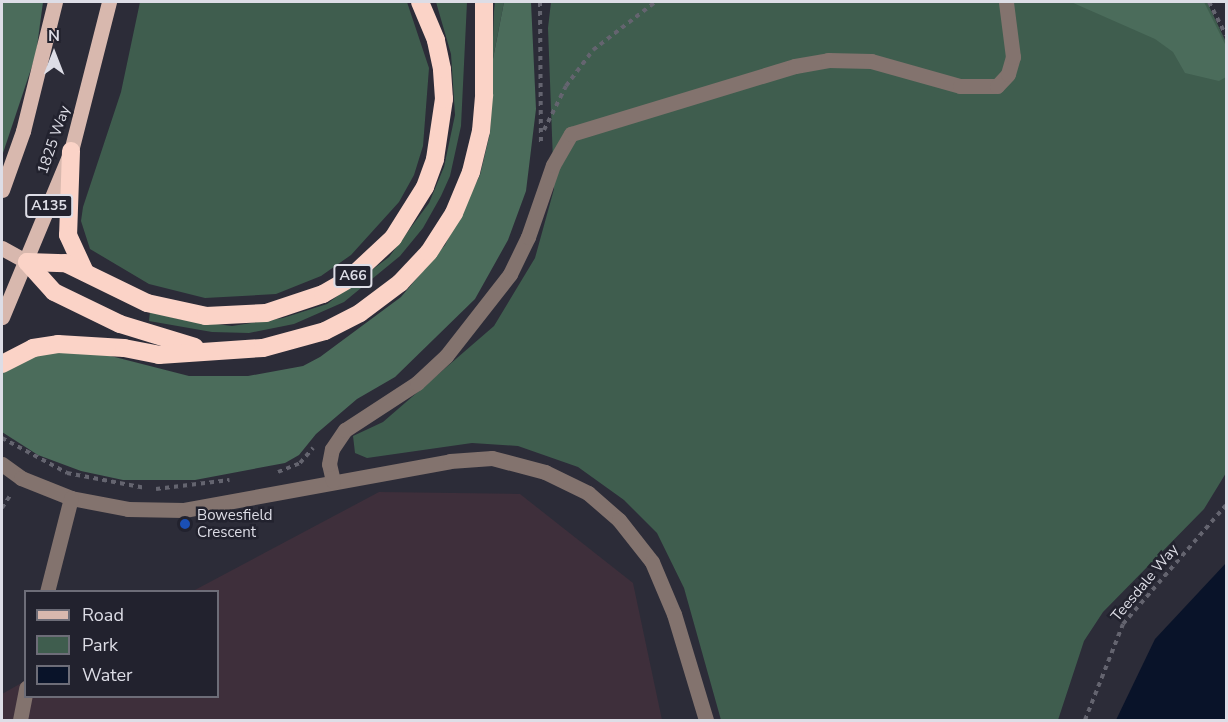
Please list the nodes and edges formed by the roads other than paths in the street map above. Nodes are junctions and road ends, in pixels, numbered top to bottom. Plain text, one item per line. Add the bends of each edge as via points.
1 (55, 2) edge
2 (109, 2) edge
3 (420, 2) edge
4 (484, 2) edge
5 (1006, 2) edge
6 (71, 151) junction
7 (2, 190) edge
8 (2, 248) edge
9 (27, 262) junction
10 (85, 272) junction
11 (2, 317) edge
12 (212, 351) junction
13 (2, 364) edge
14 (2, 464) edge
15 (333, 481) junction
16 (71, 498) junction
17 (47, 590) edge
18 (24, 698) edge
19 (20, 720) edge
20 (706, 720) edge

1 - 7 main road via 23,131
2 - 6 main road, 1825 Way / A135
3 - 10 highway, A66 via 436,40 442,69 441,129 420,196 393,238 372,260 323,294 266,314 236,317 176,312 147,303
4 - 12 highway via 481,131 471,172 454,213 429,252 392,289 360,313 325,331 262,348
5 - 15 street via 1013,57 1008,74 997,86 960,86 871,61 828,60 795,66 571,134 553,165 528,237 510,274 447,356 417,383 345,430 332,449 329,464
6 - 9 main road, 1825 Way / A135
6 - 10 highway, A135 via 68,235
8 - 9 main road
9 - 10 highway, A66 via 65,263
9 - 11 main road, 1825 Way / A135
9 - 12 highway via 63,297 120,324
12 - 13 highway via 159,356 115,347 58,345 33,348
14 - 16 street via 21,478
15 - 16 street via 184,510 128,509
15 - 20 street via 402,467 492,458 545,472 588,493 620,520 652,562 674,614
16 - 17 street
18 - 19 street

